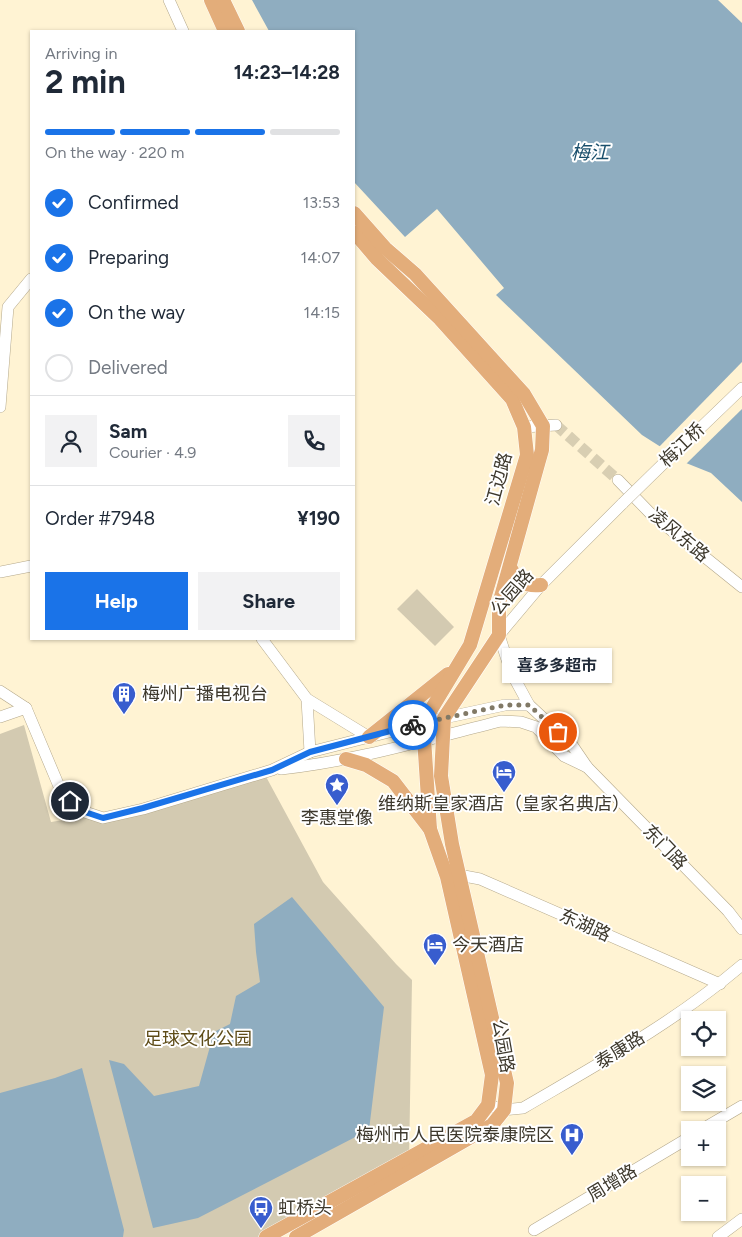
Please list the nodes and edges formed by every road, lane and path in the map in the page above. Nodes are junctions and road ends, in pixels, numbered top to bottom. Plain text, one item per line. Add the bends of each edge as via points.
1 (169, 0) edge
2 (210, 0) edge
3 (223, 0) edge
4 (183, 30) edge
5 (225, 30) edge
6 (238, 30) edge
7 (355, 213) edge
8 (355, 233) edge
9 (30, 280) edge
10 (742, 388) edge
11 (0, 407) edge
12 (550, 425) junction
13 (524, 427) junction
14 (618, 480) tunnel mouth
15 (623, 503) joint
16 (30, 566) edge
17 (510, 567) junction
18 (0, 572) edge
19 (541, 585) junction
20 (742, 587) edge
21 (499, 635) junction
22 (263, 640) edge
23 (455, 668) junction
24 (0, 691) edge
25 (307, 699) junction
26 (529, 705) junction
27 (26, 708) junction
28 (0, 717) edge
29 (444, 718) junction
30 (423, 723) junction
31 (443, 735) junction
32 (369, 736) junction
33 (424, 740) junction
34 (310, 752) junction
35 (346, 759) junction
36 (587, 767) junction
37 (272, 770) junction
38 (430, 829) junction
39 (453, 876) junction
40 (742, 929) edge
41 (742, 965) edge
42 (720, 984) junction
43 (488, 1105) junction
44 (742, 1106) edge
45 (504, 1110) junction
46 (717, 1121) edge
47 (681, 1142) edge
48 (742, 1219) edge
49 (534, 1230) dead end
50 (275, 1235) edge
51 (296, 1237) edge
52 (718, 1237) edge

1 - 4 street
2 - 5 main road
3 - 6 main road
7 - 12 main road via 385,248 415,274
8 - 13 main road, 江边路 via 377,259 440,319 512,399
9 - 11 street via 8,307
10 - 15 street, 梅江桥, bridge
12 - 13 street
12 - 17 main road, 江边路
13 - 23 main road, 江边路 via 527,456 470,645
14 - 20 street, 凌风东路 via 650,513
15 - 19 street, 公园路
16 - 18 street
17 - 19 main road via 522,583 530,587
17 - 21 main road, 江边路 via 499,604
19 - 21 street, 公园路
21 - 26 street, 东门路 via 512,672
21 - 29 main road, 公园路
22 - 25 street
23 - 30 main road, 江边路
23 - 32 main road
24 - 27 street
25 - 32 street
25 - 34 street
26 - 29 street via 505,705
26 - 36 street, 东门路 via 572,745
27 - 28 street
27 - 37 street via 61,791 79,810 103,818
29 - 30 street
29 - 31 main road, 公园路
30 - 32 street
30 - 33 main road, 公园路
31 - 33 street, 东门路
31 - 36 street, 东门路 via 501,721 521,722 536,727 564,756
31 - 39 main road, 公园路 via 441,776
32 - 34 street
33 - 35 street, 东门路
33 - 38 main road, 公园路
34 - 37 street
35 - 37 street, 东门路
35 - 38 main road via 393,781
36 - 40 street, 东门路
38 - 39 main road, 公园路
39 - 42 street, 东湖路 via 480,879
39 - 43 main road, 公园路 via 492,1075
39 - 45 main road, 公园路 via 507,1083
41 - 42 street, 泰康路
42 - 45 street, 泰康路 via 629,1046 523,1108
43 - 45 street, 泰康路
43 - 50 main road via 476,1121
44 - 46 street
45 - 51 main road via 492,1125
47 - 49 street, 周增路
48 - 52 street

